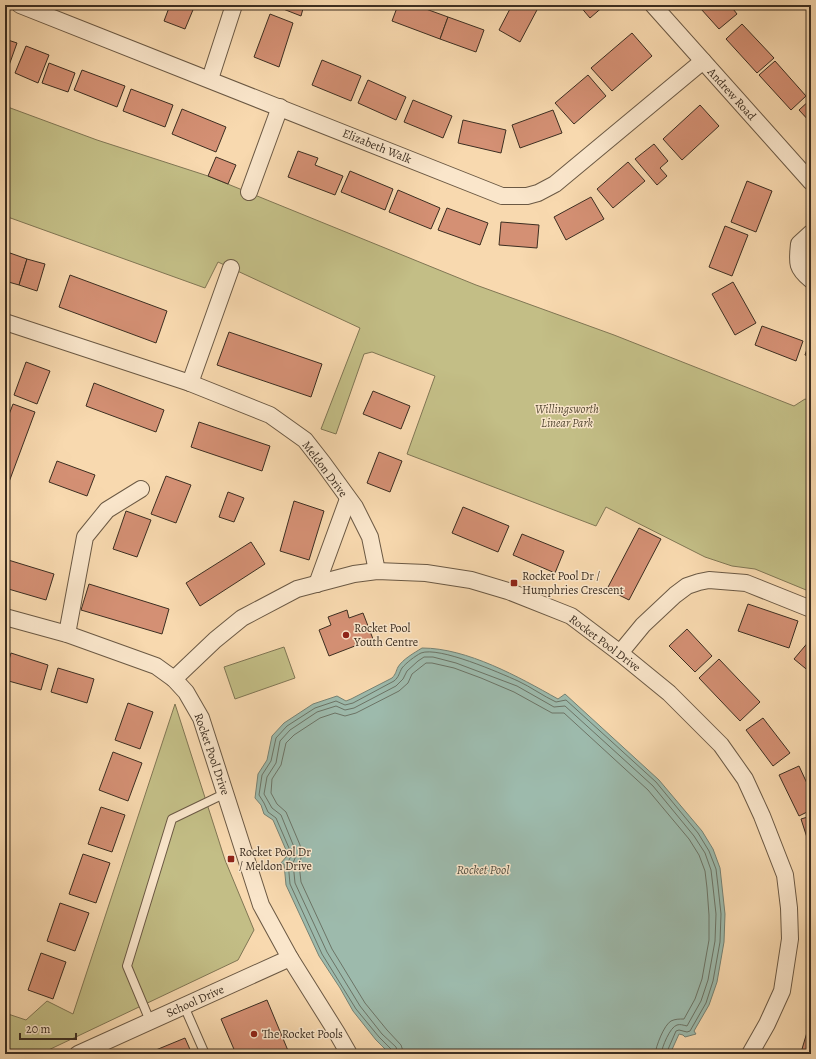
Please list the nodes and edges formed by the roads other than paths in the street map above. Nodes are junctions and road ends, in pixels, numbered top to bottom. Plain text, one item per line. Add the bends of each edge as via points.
1 (20, 5) edge
2 (234, 5) edge
3 (660, 7) edge
4 (703, 61) junction
5 (210, 79) junction
6 (280, 107) junction
7 (811, 182) edge
8 (249, 192) dead end
9 (811, 233) edge
10 (231, 268) dead end
11 (811, 280) edge
12 (6, 323) edge
13 (190, 383) junction
14 (141, 489) dead end
15 (348, 499) junction
16 (377, 571) junction
17 (317, 584) junction
18 (811, 609) edge
19 (5, 617) edge
20 (67, 634) junction
21 (620, 652) junction
22 (174, 679) junction
23 (226, 793) junction
24 (290, 958) junction
25 (184, 1006) junction
26 (150, 1021) junction
27 (78, 1054) edge
28 (205, 1054) edge
29 (349, 1054) edge
30 (750, 1054) edge

1 - 5 street, Elizabeth Walk
2 - 5 street
3 - 4 street, Andrew Road
4 - 6 street, Elizabeth Walk via 555,184 527,196 502,196
4 - 7 street, Andrew Road
5 - 6 street, Elizabeth Walk
6 - 8 street
9 - 11 street via 799,244 797,260 802,272
10 - 13 street
12 - 13 street, Meldon Drive
13 - 15 street, Meldon Drive via 270,415 304,440 323,462
14 - 20 street via 107,510 85,537
15 - 16 street, Meldon Drive via 370,537
15 - 17 street
16 - 17 street, Rocket Pool Drive
16 - 21 street, Rocket Pool Drive via 464,578 508,591 571,616
17 - 22 street, Rocket Pool Drive via 297,589 242,618
18 - 21 street via 746,583 708,580 699,582 687,586 675,595 643,625
19 - 20 street
20 - 22 street via 156,666
21 - 30 street, Rocket Pool Drive via 669,693 721,745 744,779 762,816 785,875 790,939 782,991
22 - 23 street, Rocket Pool Drive via 186,692 201,718
23 - 24 street, Rocket Pool Drive via 261,905
23 - 26 lane via 172,819 127,966
24 - 25 street, School Drive
24 - 29 street, Rocket Pool Drive
25 - 26 street, School Drive
25 - 28 lane
26 - 27 street, School Drive

